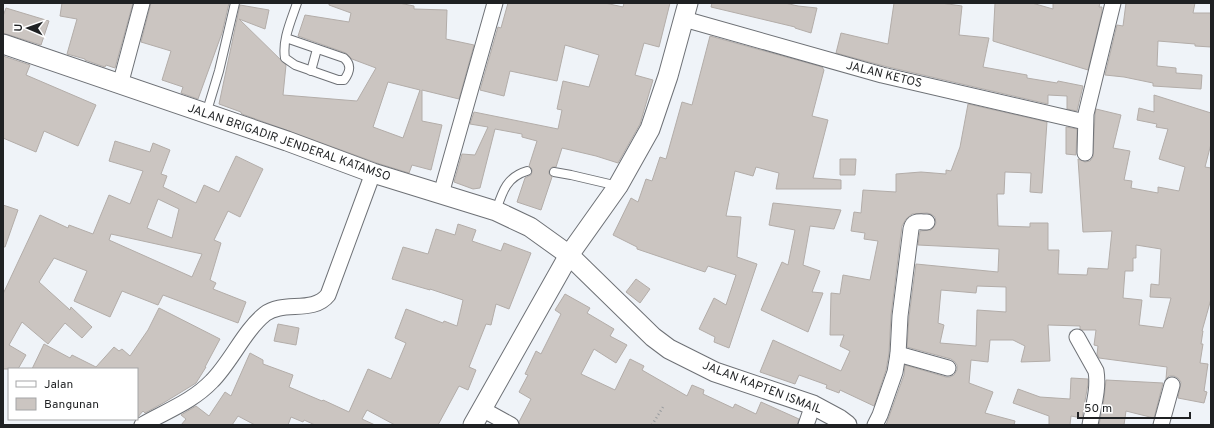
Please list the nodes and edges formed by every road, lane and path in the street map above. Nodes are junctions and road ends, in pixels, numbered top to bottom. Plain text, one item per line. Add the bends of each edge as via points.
1 (142, 3) edge
2 (235, 3) edge
3 (297, 3) edge
4 (495, 3) edge
5 (1113, 3) edge
6 (686, 11) edge
7 (286, 38) junction
8 (3, 44) edge
9 (318, 49) junction
10 (311, 71) junction
11 (120, 85) junction
12 (206, 114) junction
13 (1085, 122) junction
14 (1085, 153) dead end
15 (527, 171) dead end
16 (554, 172) dead end
17 (373, 174) junction
18 (618, 186) junction
19 (441, 194) junction
20 (496, 211) junction
21 (927, 222) dead end
22 (569, 255) junction
23 (1077, 337) dead end
24 (898, 354) junction
25 (948, 368) dead end
26 (1172, 385) dead end
27 (813, 405) junction
28 (663, 407) dead end
29 (478, 417) edge
30 (142, 425) edge
31 (511, 425) edge
32 (652, 425) edge
33 (806, 425) edge
34 (847, 425) edge
35 (874, 425) edge
36 (1090, 425) edge
37 (1161, 425) edge

1 - 11 street
2 - 12 lane
3 - 7 lane
4 - 19 street
5 - 13 street
6 - 13 street, JALAN KETOS via 882,76
6 - 18 street via 650,129
7 - 9 lane
7 - 10 lane via 285,58
8 - 11 street, JALAN BRIGADIR JENDERAL KATAMSO
9 - 10 lane
9 - 10 lane via 344,58 350,66 348,74 344,80 338,80
11 - 12 street, JALAN BRIGADIR JENDERAL KATAMSO
12 - 17 street, JALAN BRIGADIR JENDERAL KATAMSO
13 - 14 street
15 - 20 lane via 512,179 502,193
16 - 18 lane
17 - 19 street, JALAN BRIGADIR JENDERAL KATAMSO
17 - 30 street via 324,300 309,305 271,310 256,323 213,380 198,394
18 - 22 street
19 - 20 street, JALAN BRIGADIR JENDERAL KATAMSO
20 - 22 street, JALAN BRIGADIR JENDERAL KATAMSO via 530,227
21 - 24 street via 915,222 911,229
22 - 27 street, JALAN KAPTEN ISMAIL via 653,336 669,348 715,372
22 - 29 street
23 - 36 street via 1097,377
24 - 25 street
24 - 35 street via 895,372
26 - 37 street
27 - 33 street
27 - 34 street, JALAN KAPTEN ISMAIL
28 - 32 path
29 - 31 street

